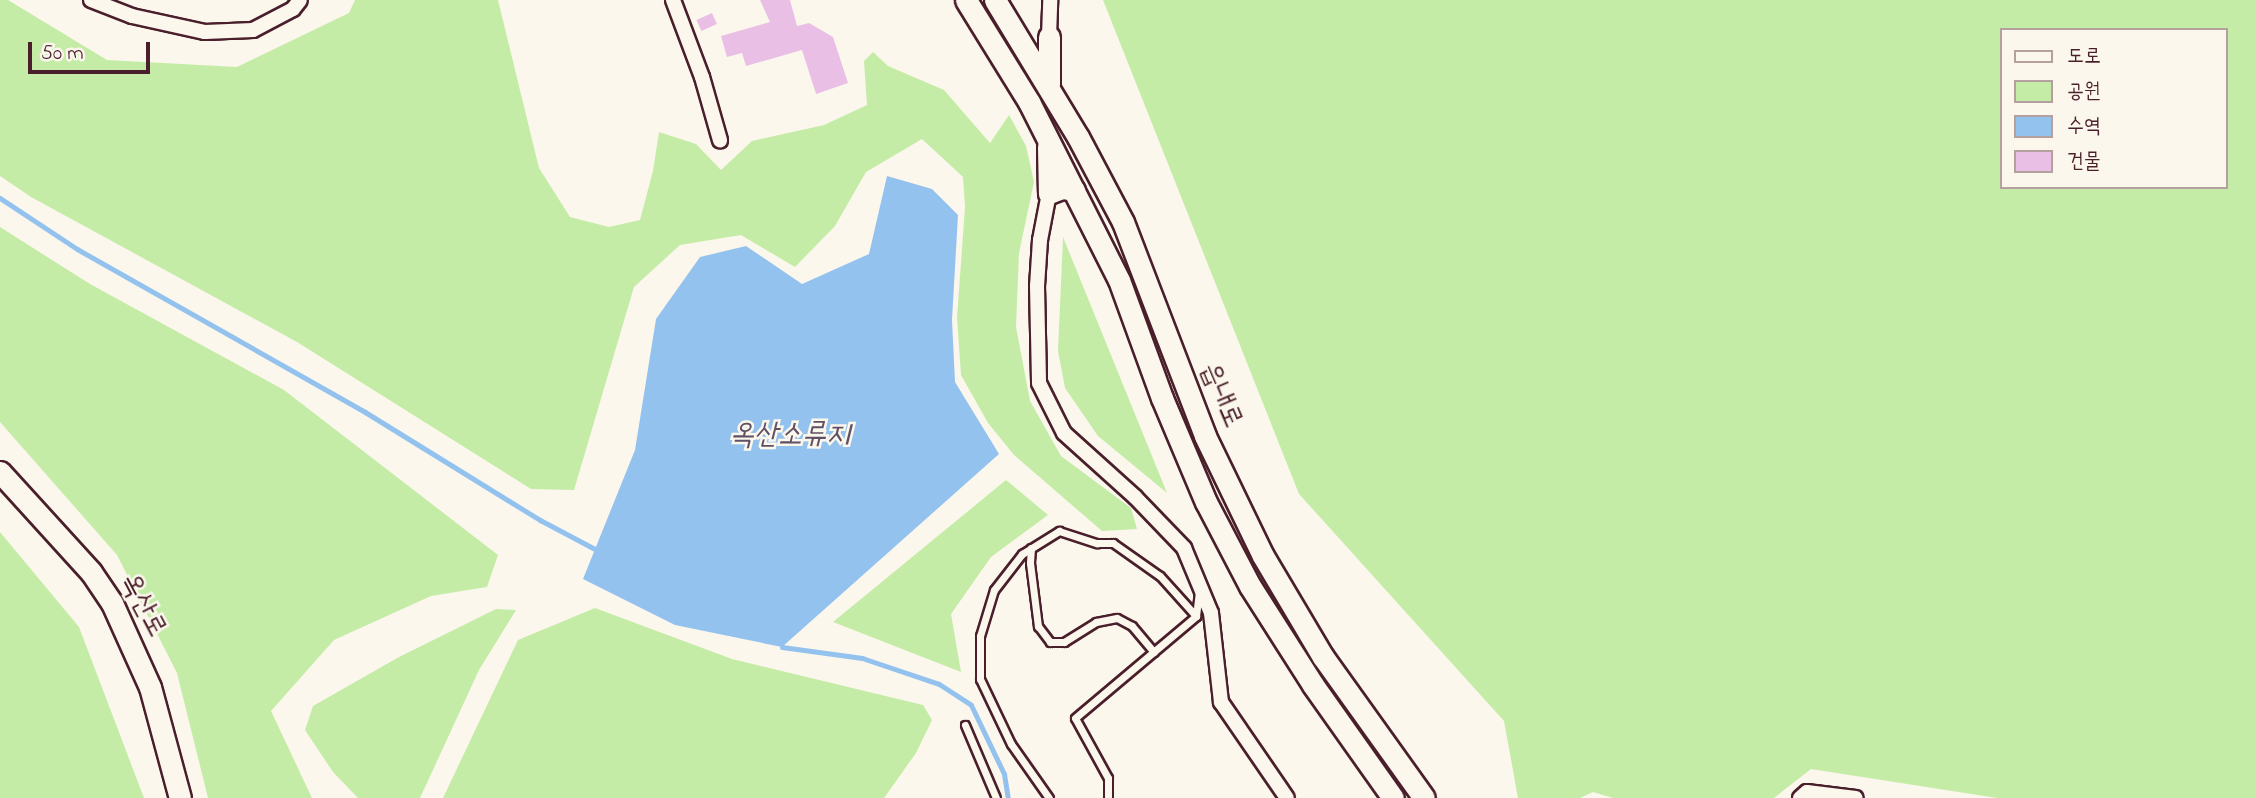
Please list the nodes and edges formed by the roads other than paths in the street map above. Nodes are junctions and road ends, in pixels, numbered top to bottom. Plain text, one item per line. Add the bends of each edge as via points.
1 (91, 0) edge
2 (300, 0) edge
3 (673, 0) edge
4 (967, 0) edge
5 (995, 0) edge
6 (1051, 0) edge
7 (1049, 37) junction
8 (1027, 51) junction
9 (1049, 87) junction
10 (1048, 139) junction
11 (719, 140) dead end
12 (1074, 190) junction
13 (1049, 193) junction
14 (0, 472) edge
15 (1031, 548) junction
16 (1201, 582) junction
17 (1196, 616) junction
18 (1154, 652) junction
19 (965, 725) dead end
20 (180, 798) edge
21 (996, 798) edge
22 (1049, 798) edge
23 (1108, 798) edge
24 (1287, 798) edge
25 (1393, 798) edge
26 (1423, 798) edge
27 (1800, 798) edge
28 (1856, 798) edge

1 - 2 street via 132,16 205,32 253,30 293,9
3 - 11 street via 702,77
4 - 10 street, 읍내로
5 - 8 street, 읍내로
6 - 7 street
7 - 8 street
7 - 9 street
8 - 9 street, 읍내로
9 - 26 street, 읍내로 via 1123,222 1205,436 1263,556 1323,657
10 - 12 street, 읍내로
10 - 13 street
12 - 13 street
12 - 25 street, 읍내로 via 1119,280 1212,514 1250,586 1306,674
13 - 16 street via 1037,286 1039,383 1064,433 1164,524 1184,548
14 - 20 street, 옥산로 via 91,572 112,603 150,687
15 - 17 lane via 1059,531 1113,543 1160,576
15 - 18 lane via 1038,626 1050,642 1063,642 1096,622 1117,618 1132,626
15 - 22 lane via 995,590 980,636 980,679 1011,744
16 - 17 lane
16 - 24 street via 1211,613 1221,702
17 - 18 lane
18 - 23 lane via 1074,718 1108,778
19 - 21 lane
27 - 28 street via 1807,792

